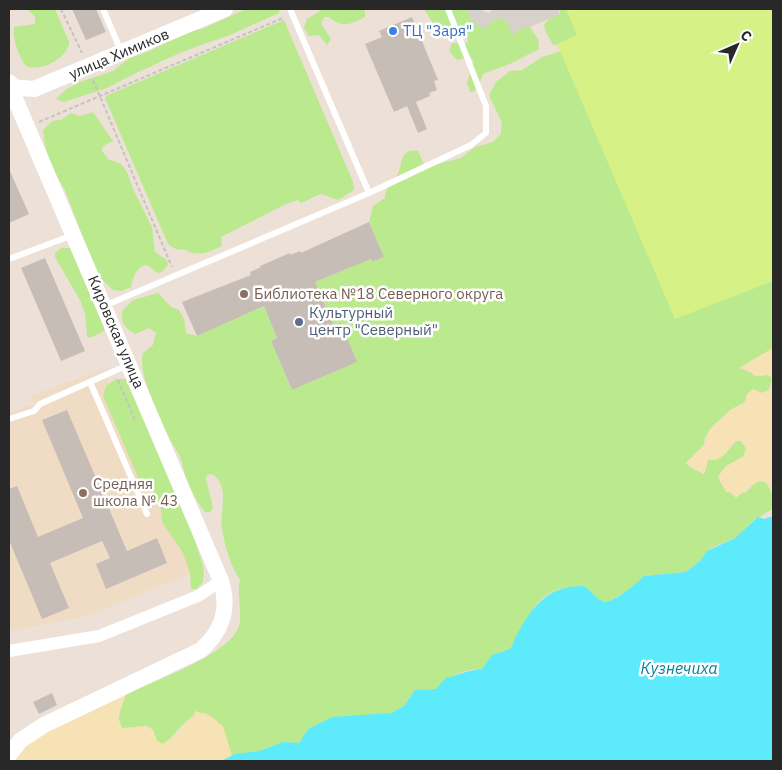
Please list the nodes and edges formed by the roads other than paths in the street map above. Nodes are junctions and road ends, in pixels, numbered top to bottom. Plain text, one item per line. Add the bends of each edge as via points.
1 (103, 9) edge
2 (226, 9) edge
3 (448, 9) edge
4 (291, 11) edge
5 (122, 53) junction
6 (9, 86) edge
7 (370, 193) junction
8 (74, 234) junction
9 (9, 259) edge
10 (104, 306) junction
11 (129, 364) junction
12 (90, 382) junction
13 (9, 419) edge
14 (147, 514) dead end
15 (221, 581) junction
16 (9, 651) edge
17 (9, 755) edge

1 - 5 lane
2 - 5 street, улица Химиков
3 - 7 lane via 486,106 486,133 471,144
4 - 7 lane
5 - 6 street, улица Химиков via 34,89
6 - 8 street, Кировская улица
7 - 10 lane
8 - 9 lane
8 - 10 street, Кировская улица
10 - 11 street, Кировская улица
11 - 12 lane
11 - 15 street, Кировская улица
12 - 13 lane via 40,404 34,411
12 - 14 lane
15 - 16 street via 198,596 99,636
15 - 17 street, Кировская улица via 226,602 222,622 213,639 201,650 44,725 21,740

